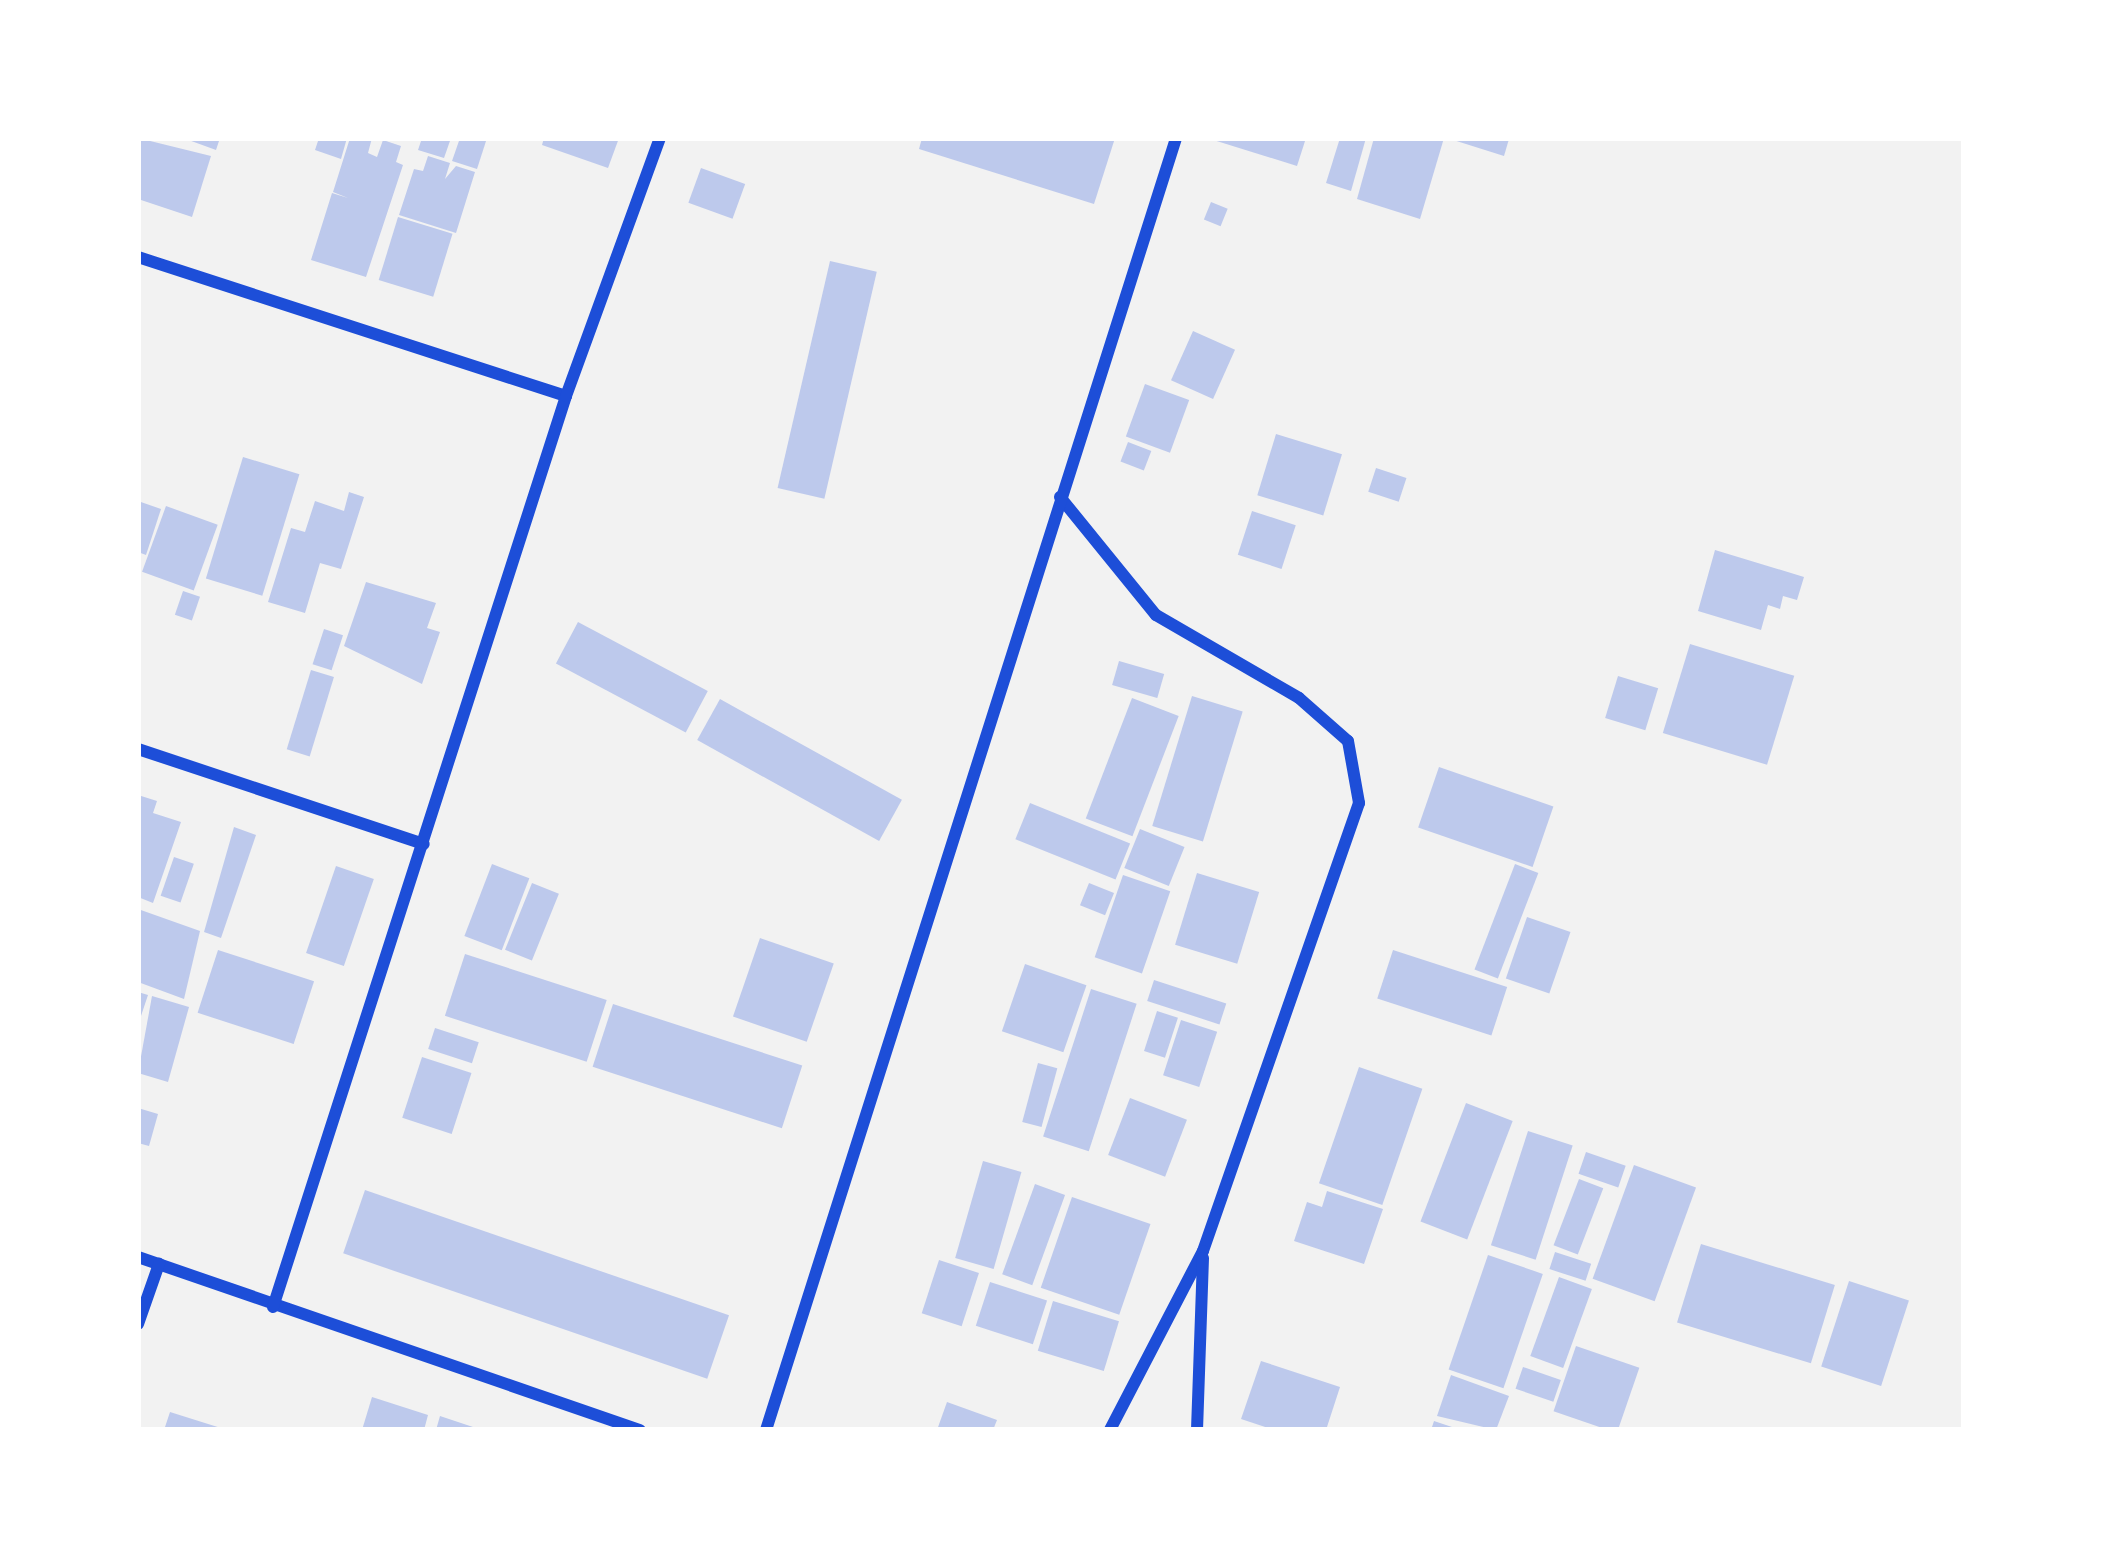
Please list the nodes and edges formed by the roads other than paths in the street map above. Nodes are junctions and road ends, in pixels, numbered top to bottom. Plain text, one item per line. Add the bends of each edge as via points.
1 (660, 138) edge
2 (1176, 138) edge
3 (138, 257) edge
4 (566, 396) junction
5 (1060, 497) junction
6 (138, 749) edge
7 (424, 844) junction
8 (1203, 1251) junction
9 (138, 1257) edge
10 (159, 1264) junction
11 (273, 1307) junction
12 (138, 1324) edge
13 (624, 1428) edge
14 (640, 1430) edge
15 (766, 1430) edge
16 (1110, 1430) edge
17 (1197, 1430) edge

1 - 4 street
2 - 5 street
3 - 4 street
4 - 7 street
5 - 8 street via 1156,615 1299,698 1348,741 1359,803
5 - 15 street
6 - 7 street
7 - 11 street
8 - 16 street
8 - 17 street
9 - 10 street
10 - 11 street
10 - 12 street
11 - 13 street
13 - 14 street

